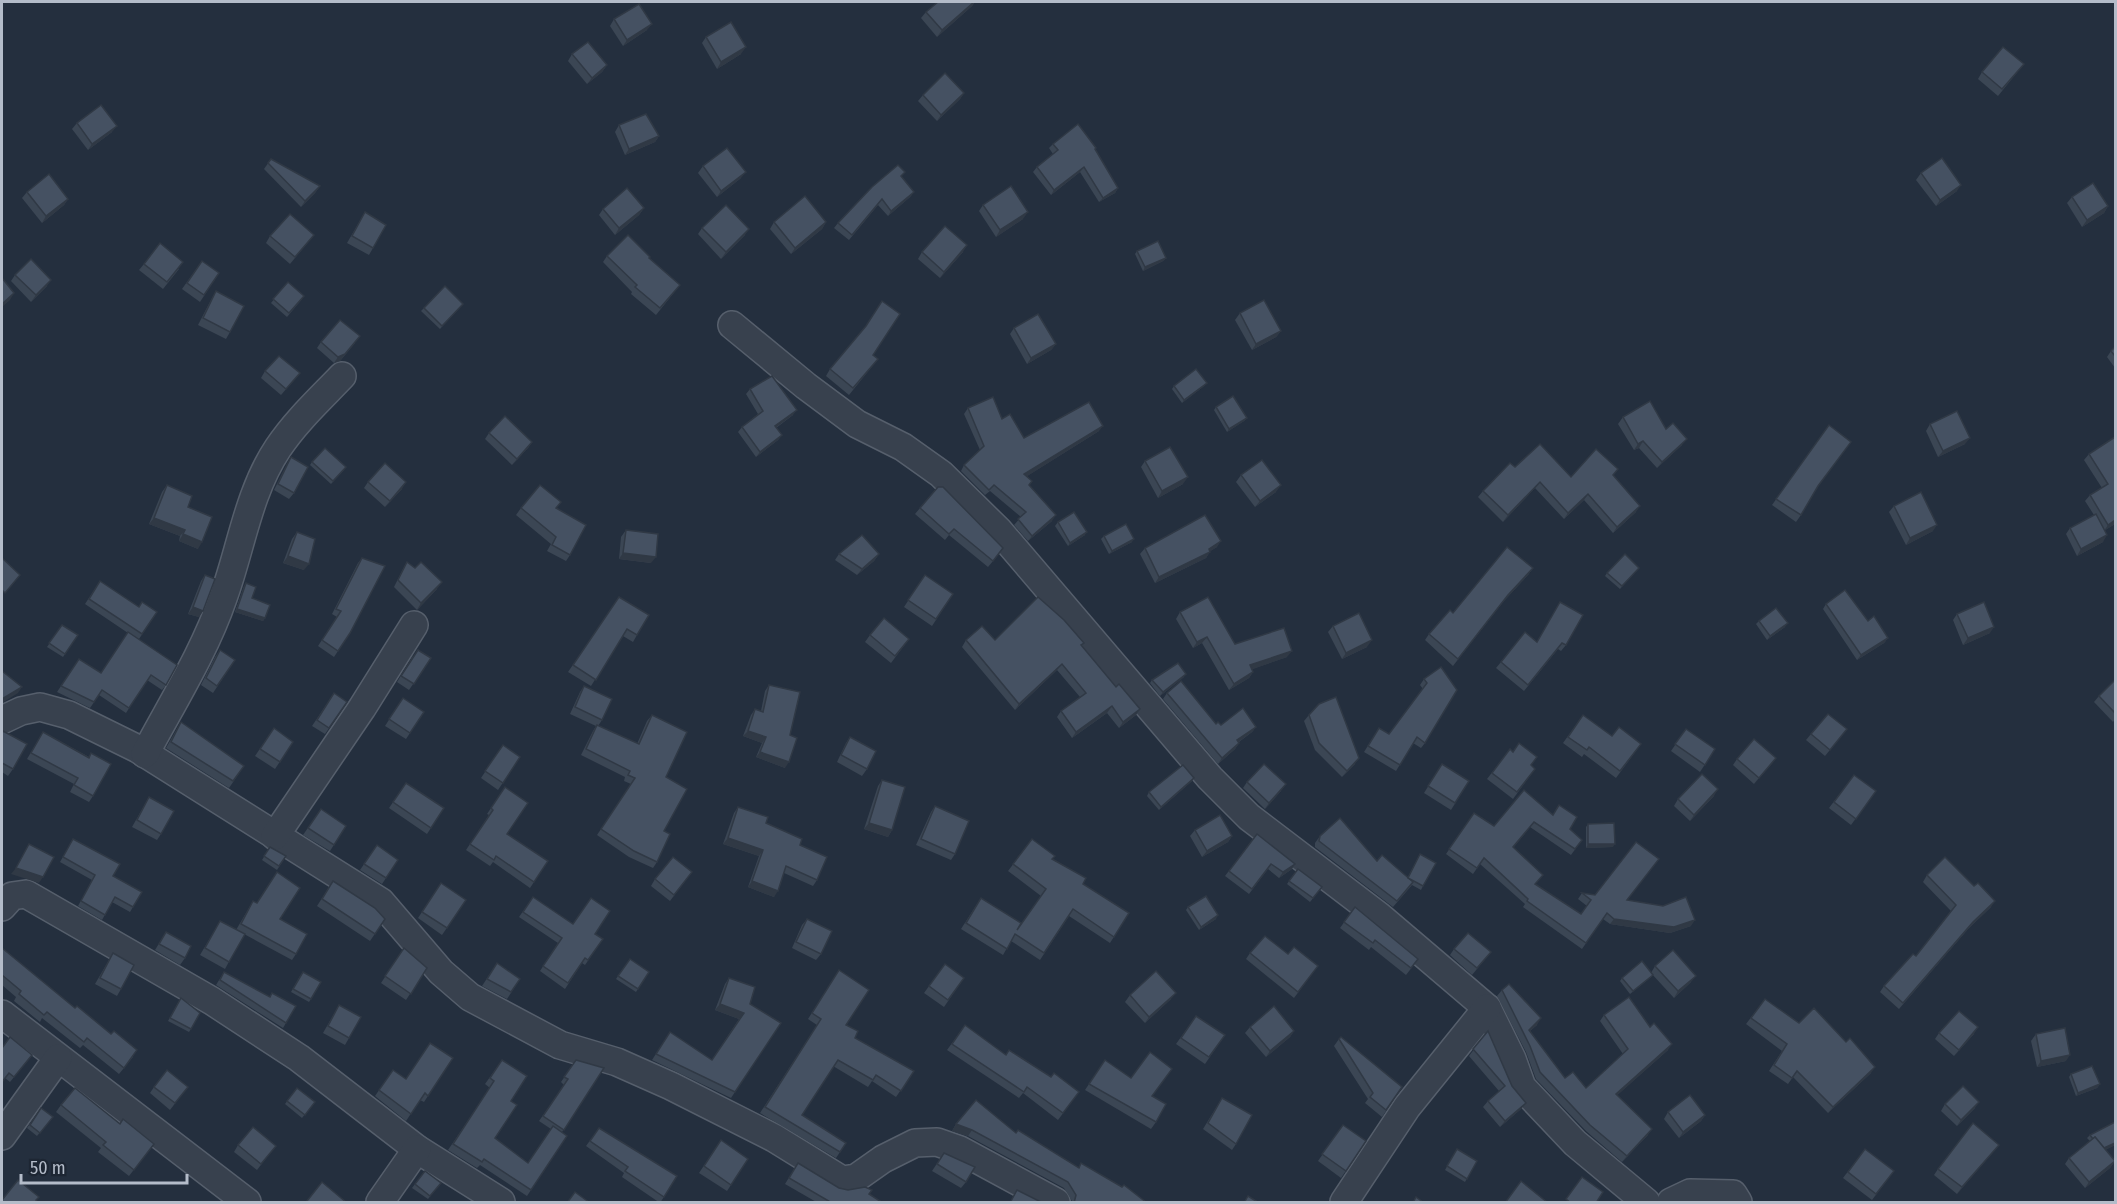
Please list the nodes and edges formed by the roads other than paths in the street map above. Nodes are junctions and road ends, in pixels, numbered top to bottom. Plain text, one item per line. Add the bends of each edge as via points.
1 (732, 325) dead end
2 (342, 376) dead end
3 (414, 625) dead end
4 (2, 720) edge
5 (145, 754) junction
6 (275, 836) junction
7 (2, 907) edge
8 (1486, 1008) junction
9 (2, 1014) edge
10 (58, 1058) junction
11 (2, 1136) edge
12 (417, 1149) junction
13 (247, 1203) edge
14 (380, 1203) edge
15 (501, 1203) edge
16 (1056, 1203) edge
17 (1344, 1203) edge
18 (1646, 1203) edge
19 (1671, 1203) edge
20 (1738, 1203) edge

1 - 8 street via 857,424 903,447 941,474 999,531 1210,778 1249,817 1379,916
2 - 5 street via 277,449 250,507 223,599
3 - 6 street
4 - 5 street via 40,707 69,715
5 - 6 street
6 - 16 street via 381,902 441,972 470,997 560,1045 617,1062 671,1086 774,1138 842,1180 856,1178 915,1143 937,1142 960,1150
7 - 12 street via 12,896 26,894 212,1001 299,1058
8 - 17 street via 1407,1107
8 - 18 street via 1522,1087 1575,1143
9 - 10 street
10 - 11 street
10 - 13 street
12 - 14 street
12 - 15 street
19 - 20 street via 1690,1193 1733,1194

